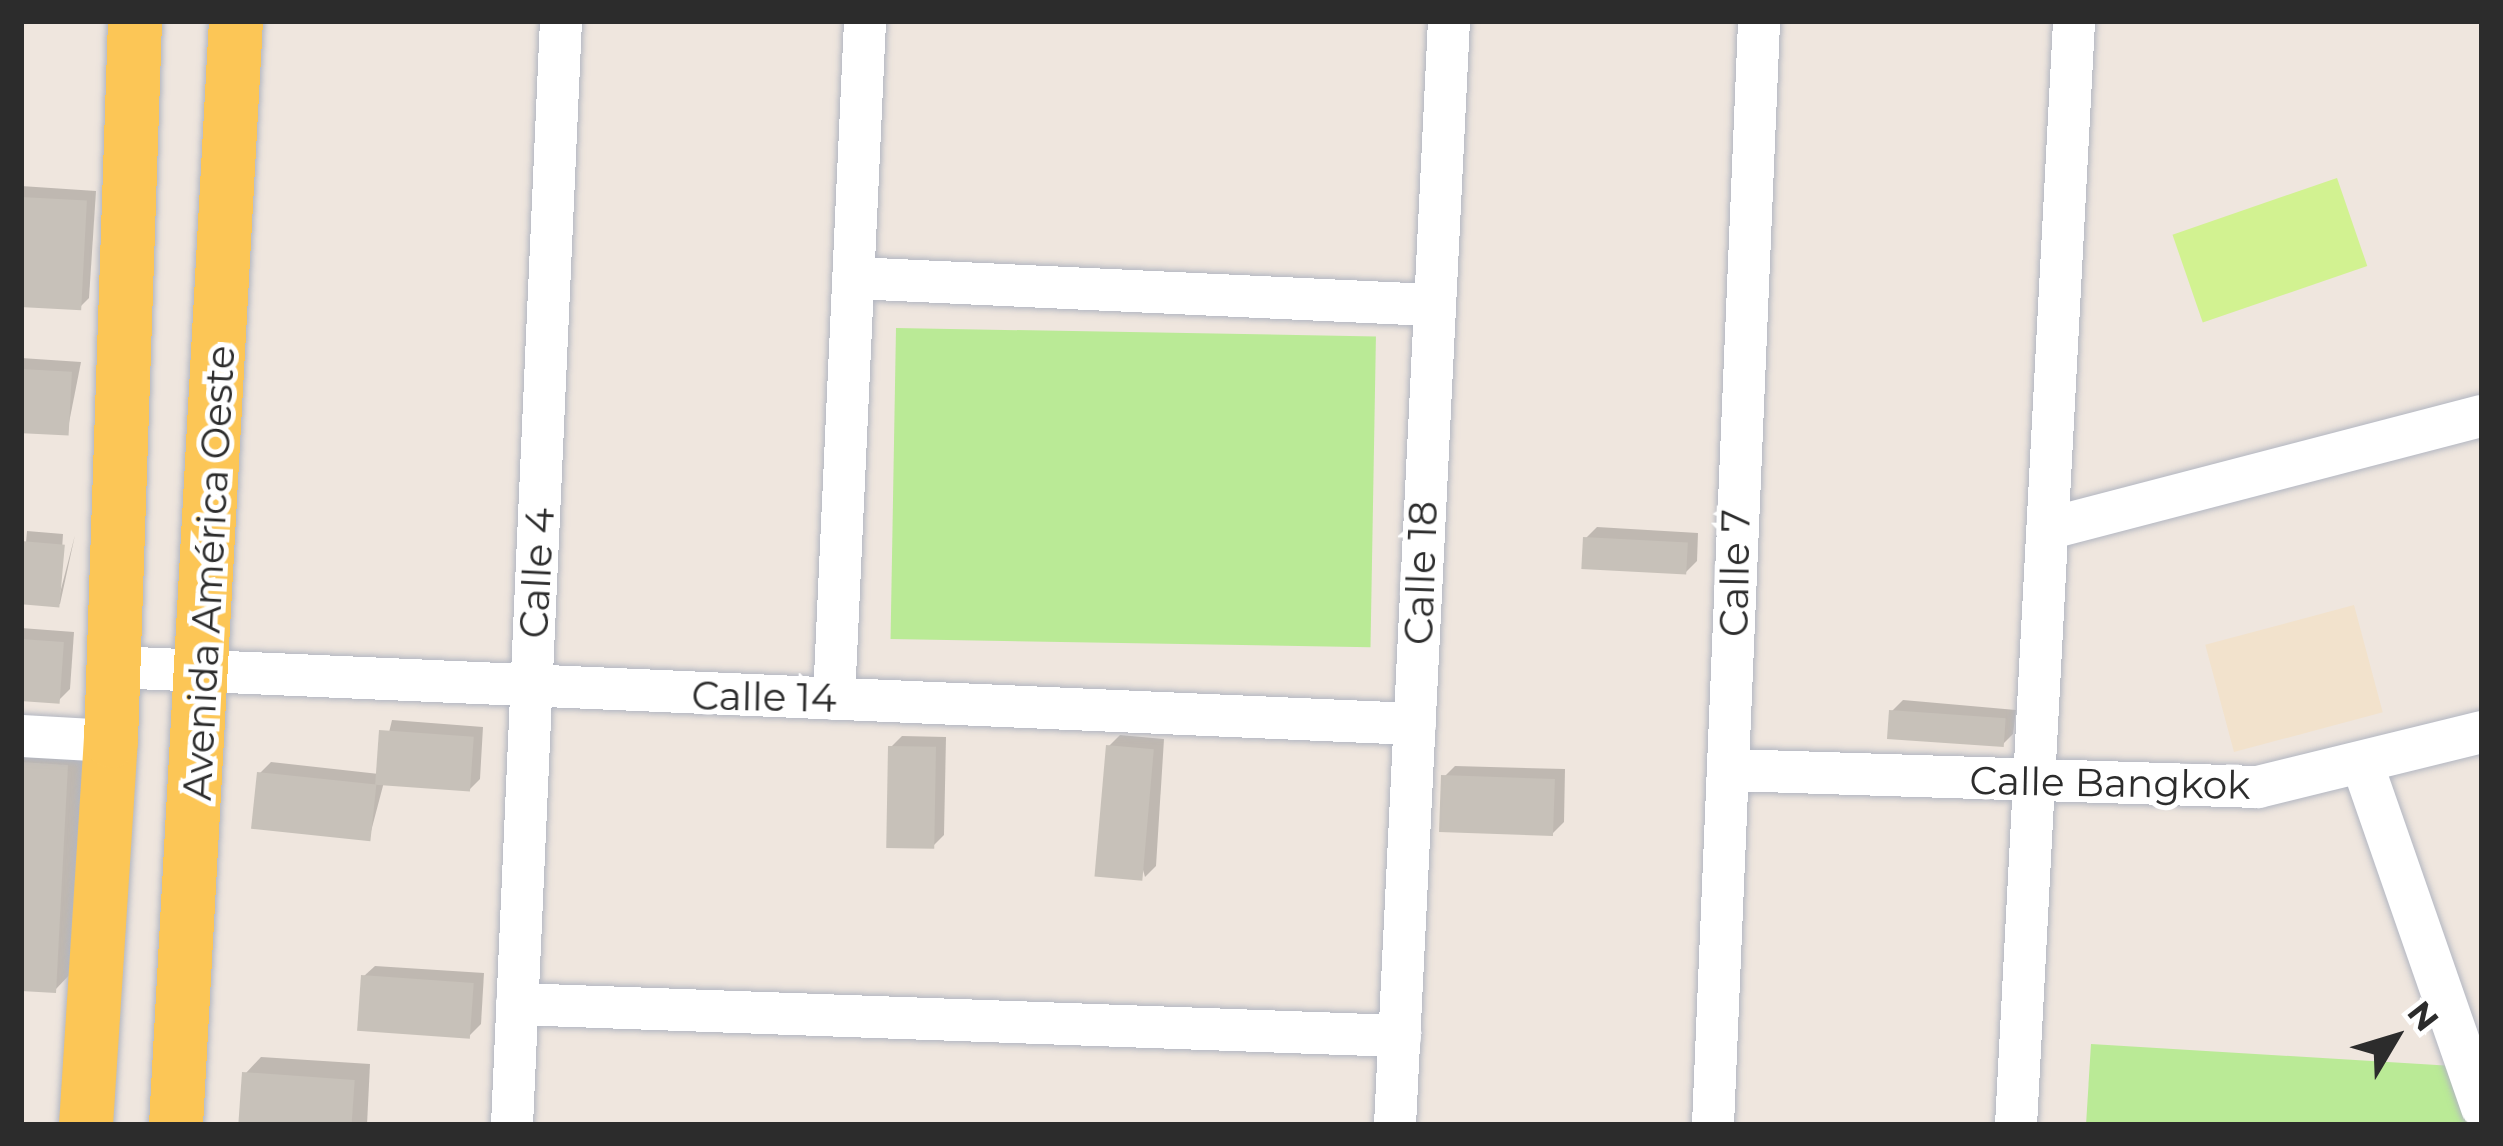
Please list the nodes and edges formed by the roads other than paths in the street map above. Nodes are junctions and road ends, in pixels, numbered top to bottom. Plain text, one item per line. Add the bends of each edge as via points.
1 (135, 21) edge
2 (236, 21) edge
3 (561, 21) edge
4 (865, 21) edge
5 (1448, 21) edge
6 (1759, 21) edge
7 (2074, 21) edge
8 (854, 278) junction
9 (1431, 305) junction
10 (2482, 416) edge
11 (2055, 527) junction
12 (113, 667) junction
13 (206, 671) junction
14 (531, 692) junction
15 (834, 699) junction
16 (1415, 724) junction
17 (2482, 732) edge
18 (21, 736) edge
19 (111, 741) junction
20 (2363, 766) junction
21 (1731, 770) junction
22 (2038, 786) junction
23 (517, 1004) junction
24 (1400, 1036) junction
25 (2482, 1107) edge
26 (86, 1125) edge
27 (176, 1125) edge
28 (512, 1125) edge
29 (1395, 1125) edge
30 (1713, 1125) edge
31 (2016, 1125) edge

1 - 12 main road
2 - 13 main road, Avenida América Oeste
3 - 14 street, Calle 4
4 - 8 street
5 - 9 street, Calle 18
6 - 21 street, Calle 7
7 - 11 street
8 - 9 street
8 - 15 street
9 - 16 street, Calle 18
10 - 11 street
11 - 22 street
12 - 13 street, Calle 14
12 - 19 main road
13 - 14 street, Calle 14
13 - 27 main road, Avenida América Oeste
14 - 15 street, Calle 14
14 - 23 street, Calle 4
15 - 16 street, Calle 14
16 - 24 street, Calle 18
17 - 20 street, Calle Bangkok
18 - 19 street
19 - 26 main road
20 - 22 street, Calle Bangkok via 2258,787
20 - 25 street
21 - 22 street, Calle Bangkok
21 - 30 street, Calle 7
22 - 31 street
23 - 24 street
23 - 28 street, Calle 4
24 - 29 street, Calle 18

